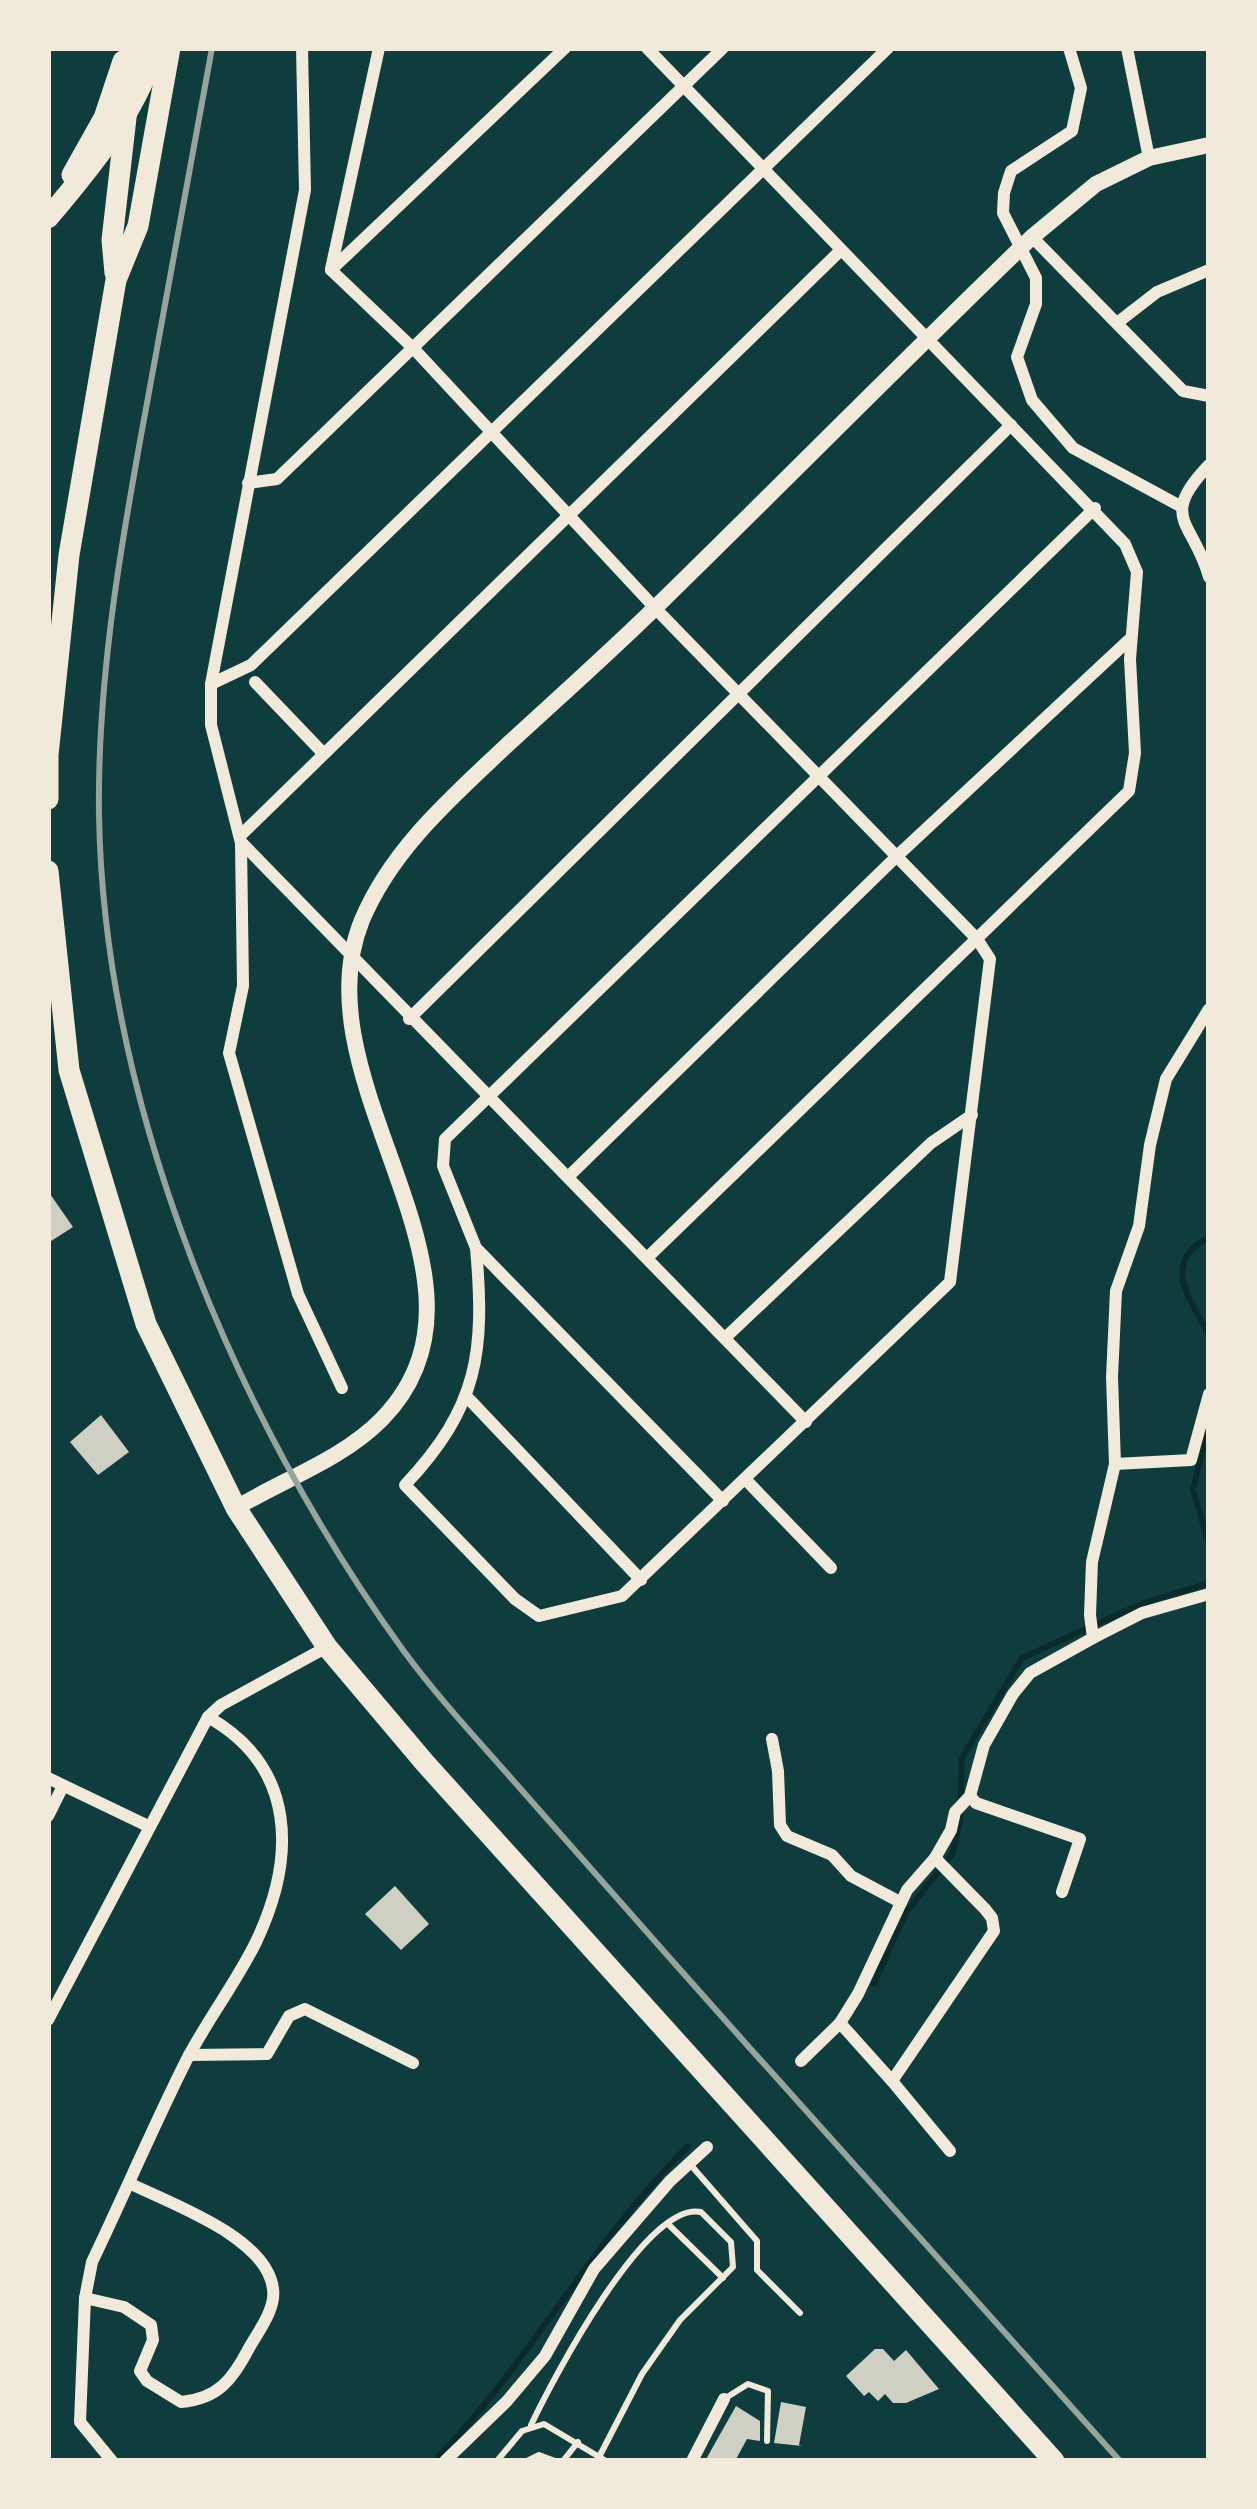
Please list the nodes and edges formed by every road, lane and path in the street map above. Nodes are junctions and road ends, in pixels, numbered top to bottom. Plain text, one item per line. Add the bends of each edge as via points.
1 (130, 48) edge
2 (302, 48) edge
3 (379, 48) edge
4 (565, 48) edge
5 (647, 48) edge
6 (723, 48) edge
7 (888, 48) edge
8 (1069, 48) edge
9 (1127, 48) edge
10 (164, 52) edge
11 (685, 86) junction
12 (126, 115) junction
13 (1209, 145) edge
14 (1149, 158) junction
15 (763, 166) junction
16 (66, 197) junction
17 (48, 218) edge
18 (114, 220) junction
19 (1026, 243) junction
20 (842, 250) junction
21 (1209, 269) edge
22 (331, 270) junction
23 (116, 280) junction
24 (1118, 323) junction
25 (925, 340) junction
26 (414, 349) junction
27 (1209, 396) edge
28 (1011, 425) junction
29 (490, 434) junction
30 (1209, 465) edge
31 (248, 483) junction
32 (1182, 507) junction
33 (1095, 508) junction
34 (567, 514) junction
35 (1209, 577) edge
36 (655, 608) junction
37 (1132, 637) junction
38 (255, 682) dead end
39 (211, 683) junction
40 (739, 694) junction
41 (322, 752) junction
42 (818, 774) junction
43 (48, 799) edge
44 (241, 839) junction
45 (897, 856) junction
46 (48, 871) edge
47 (977, 939) junction
48 (349, 957) junction
49 (1209, 1009) edge
50 (409, 1018) junction
51 (488, 1097) junction
52 (972, 1115) junction
53 (569, 1176) junction
54 (476, 1248) junction
55 (648, 1257) junction
56 (726, 1337) junction
57 (342, 1388) dead end
58 (1209, 1394) edge
59 (467, 1397) junction
60 (806, 1422) junction
61 (1115, 1464) junction
62 (746, 1480) junction
63 (724, 1501) junction
64 (236, 1508) junction
65 (831, 1568) dead end
66 (641, 1580) junction
67 (1209, 1594) edge
68 (1093, 1637) junction
69 (327, 1647) junction
70 (208, 1717) junction
71 (772, 1739) dead end
72 (48, 1778) edge
73 (63, 1786) junction
74 (970, 1796) junction
75 (48, 1816) edge
76 (148, 1826) junction
77 (935, 1858) junction
78 (1062, 1892) dead end
79 (900, 1902) junction
80 (49, 2015) edge
81 (840, 2023) junction
82 (189, 2055) junction
83 (800, 2061) dead end
84 (413, 2063) dead end
85 (892, 2080) junction
86 (706, 2147) dead end
87 (950, 2151) dead end
88 (689, 2164) junction
89 (129, 2182) junction
90 (668, 2224) junction
91 (723, 2278) junction
92 (85, 2298) junction
93 (800, 2313) dead end
94 (724, 2399) joint
95 (532, 2425) junction
96 (767, 2441) dead end
97 (578, 2442) junction
98 (601, 2460) edge
99 (112, 2461) edge
100 (445, 2461) edge
101 (497, 2461) edge
102 (527, 2461) edge
103 (559, 2461) edge
104 (692, 2461) edge
105 (1054, 2461) edge

1 - 12 highway
1 - 17 highway via 104,118
2 - 31 street via 305,190
3 - 22 street
4 - 22 street
5 - 11 street
6 - 11 street
7 - 15 street
8 - 19 street via 1081,88 1072,131 1011,171 1004,193 1003,213
9 - 14 street
10 - 12 highway
10 - 23 highway via 139,226
11 - 15 street
11 - 26 street
12 - 16 highway
12 - 18 highway
13 - 14 street
14 - 19 street via 1096,184
15 - 20 street
15 - 29 street
16 - 17 highway
16 - 18 highway via 97,194
18 - 23 highway
19 - 24 street
19 - 25 street
19 - 32 street via 1036,304 1017,357 1032,400 1073,448
20 - 25 street
20 - 34 street
21 - 24 street via 1157,292
22 - 26 street
23 - 43 highway via 68,555
24 - 27 street via 1183,391
25 - 28 street
25 - 36 street
26 - 29 street
26 - 31 street via 277,479
28 - 33 street
28 - 40 street
29 - 34 street
29 - 39 street via 251,665
30 - 32 street
31 - 39 street
32 - 35 street
33 - 37 street via 1137,572
33 - 42 street
34 - 36 street
34 - 41 street
36 - 40 street
36 - 48 street via 406,843
37 - 45 street
37 - 47 street via 1129,791
38 - 41 street
39 - 44 street via 211,725
40 - 42 street
40 - 50 street
41 - 44 street
42 - 45 street
42 - 51 street
44 - 48 street
44 - 57 street via 243,986 229,1053 298,1294
45 - 47 street
45 - 53 street
46 - 64 highway via 69,1070 116,1233 146,1324
47 - 52 street via 990,959
47 - 55 street
48 - 50 street
48 - 64 street via 347,1004 361,1075 429,1282 428,1334 386,1416 357,1442
49 - 61 street via 1166,1079 1139,1226 1116,1291
50 - 51 street
51 - 53 street
51 - 54 street via 445,1139 443,1166
52 - 56 street via 931,1143
52 - 60 street via 950,1282
53 - 55 street
54 - 59 street via 482,1327
54 - 63 street
55 - 56 street
56 - 60 street
58 - 61 street via 1191,1460
59 - 66 street
59 - 66 street via 406,1485 514,1599 539,1616 622,1597
60 - 62 street
61 - 68 street via 1092,1562
62 - 63 street
62 - 65 street
63 - 66 street
64 - 69 highway
67 - 68 street
68 - 74 street via 1030,1673 1013,1694 984,1745
69 - 70 street
69 - 105 highway
70 - 76 street
70 - 82 street via 268,1774 284,1822 257,1939
71 - 79 street via 787,1836 832,1855 851,1876
72 - 73 street
73 - 75 street
73 - 76 street
74 - 77 street
74 - 78 street via 1080,1839
76 - 80 street
77 - 79 street
77 - 85 street via 992,1918 994,1931
79 - 81 street
81 - 83 street
81 - 85 street
82 - 84 street via 267,2054 289,2016 305,2009
82 - 89 street
85 - 87 street
86 - 88 street
88 - 93 lane via 757,2241 758,2270
88 - 100 street via 594,2269 532,2371
89 - 92 street via 92,2262
89 - 92 street via 252,2249 273,2288 272,2304 234,2376 219,2392 181,2402 140,2371 151,2325 124,2307
90 - 91 lane
90 - 91 lane via 692,2210 708,2218 734,2248
90 - 95 lane via 617,2273
91 - 98 lane via 642,2374
92 - 99 street via 80,2422
94 - 96 lane via 748,2384 768,2391
94 - 104 street
95 - 97 lane
95 - 101 lane
97 - 98 lane
97 - 103 lane
102 - 103 lane

